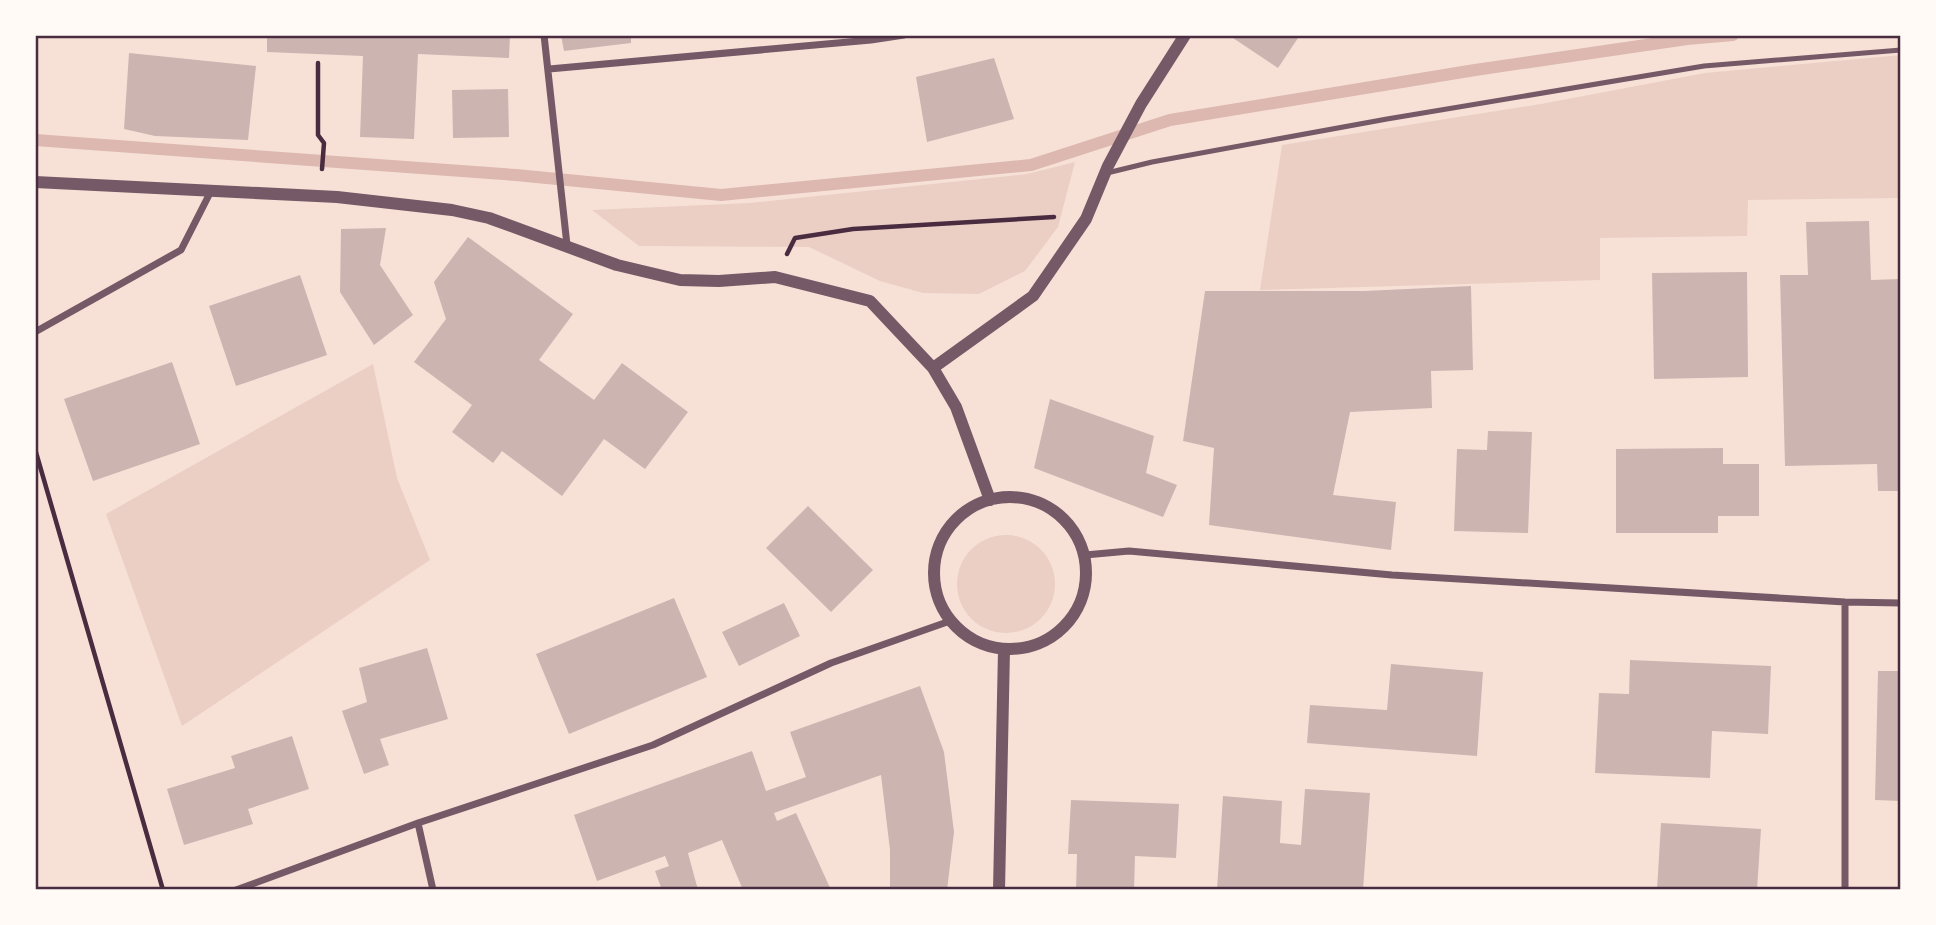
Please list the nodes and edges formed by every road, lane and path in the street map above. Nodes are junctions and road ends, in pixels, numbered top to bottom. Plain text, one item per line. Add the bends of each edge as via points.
1 (544, 35) edge
2 (904, 35) edge
3 (1185, 35) edge
4 (1901, 50) edge
5 (318, 63) dead end
6 (549, 69) junction
7 (1106, 170) junction
8 (321, 172) dead end
9 (35, 183) edge
10 (211, 190) junction
11 (1087, 219) junction
12 (567, 245) junction
13 (775, 277) junction
14 (35, 332) edge
15 (933, 368) junction
16 (35, 450) edge
17 (990, 500) junction
18 (1085, 555) junction
19 (1845, 602) junction
20 (1901, 603) edge
21 (950, 621) junction
22 (1004, 650) junction
23 (418, 822) junction
24 (163, 890) edge
25 (236, 890) edge
26 (433, 890) edge
27 (999, 890) edge
28 (1845, 890) edge

1 - 6 street
2 - 6 street
3 - 7 street
4 - 7 lane via 1704,66
5 - 8 path via 318,135 324,143
6 - 12 street
7 - 11 street
9 - 10 street
10 - 12 street via 337,197 452,211 489,218
10 - 14 street via 181,250
11 - 13 path via 1044,216 853,229 795,238
11 - 15 street via 1033,296
12 - 13 street via 618,265 680,280
13 - 15 street via 870,300
15 - 17 street via 956,407
16 - 24 path
17 - 18 street via 1012,496 1055,510 1075,532
17 - 21 street via 970,507 948,528 936,550 937,595
18 - 19 street via 1129,551 1392,575
18 - 22 street via 1086,584 1080,602 1059,633 1030,647
19 - 20 street
19 - 28 street
21 - 22 street via 979,644
21 - 23 street via 831,663 653,745
22 - 27 street
23 - 25 street
23 - 26 street

